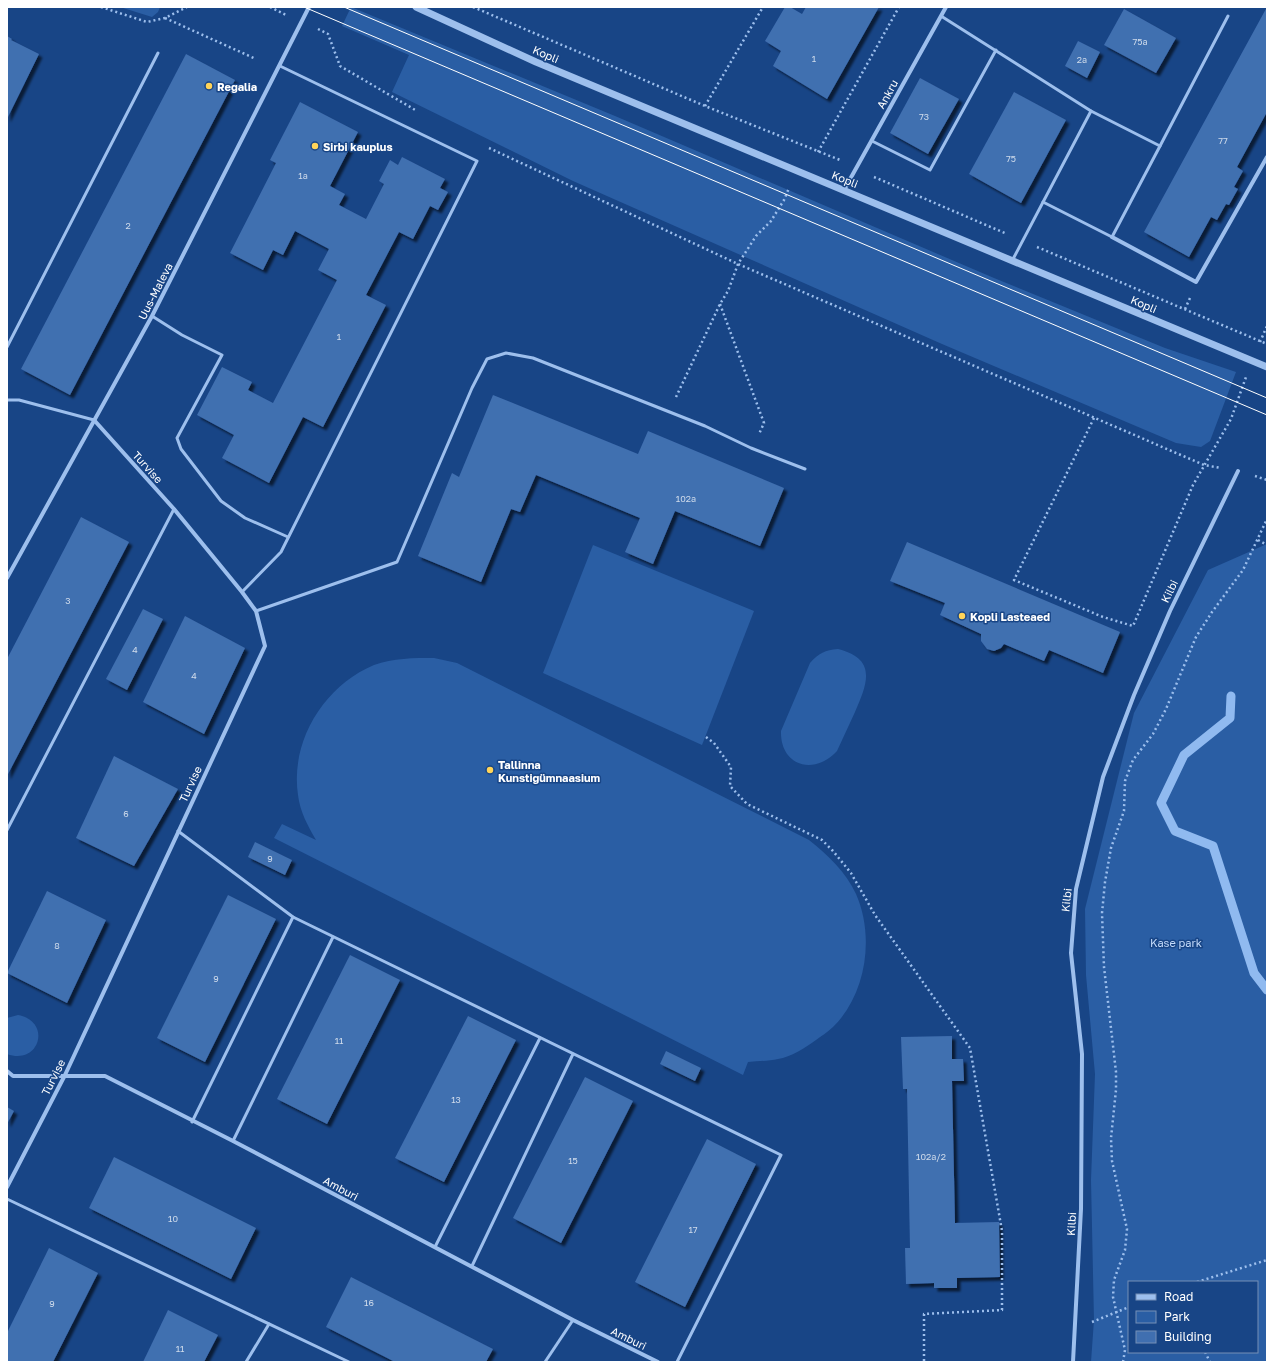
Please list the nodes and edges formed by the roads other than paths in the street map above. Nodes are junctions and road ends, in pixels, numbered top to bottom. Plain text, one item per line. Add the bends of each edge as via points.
1 (309, 7) edge
2 (416, 7) edge
3 (946, 7) edge
4 (941, 16) junction
5 (1228, 16) dead end
6 (996, 50) junction
7 (158, 53) dead end
8 (280, 66) junction
9 (1092, 111) junction
10 (872, 141) junction
11 (1160, 146) junction
12 (1267, 157) edge
13 (844, 190) junction
14 (1043, 202) junction
15 (1112, 237) junction
16 (1012, 261) junction
17 (152, 316) junction
18 (7, 347) edge
19 (1267, 367) edge
20 (7, 400) edge
21 (94, 420) junction
22 (805, 468) dead end
23 (1238, 471) dead end
24 (174, 509) junction
25 (288, 537) junction
26 (7, 578) edge
27 (242, 592) junction
28 (256, 611) junction
29 (7, 830) edge
30 (178, 831) junction
31 (293, 917) junction
32 (333, 937) junction
33 (540, 1038) junction
34 (573, 1054) junction
35 (7, 1071) edge
36 (65, 1075) junction
37 (192, 1122) junction
38 (233, 1141) junction
39 (7, 1187) edge
40 (7, 1199) edge
41 (435, 1247) junction
42 (472, 1266) junction
43 (573, 1320) junction
44 (269, 1324) junction
45 (246, 1362) edge
46 (349, 1362) edge
47 (544, 1362) edge
48 (658, 1362) edge
49 (677, 1362) edge
50 (1073, 1362) edge

1 - 8 street, Uus-Maleva
2 - 13 street, Kopli via 536,62
3 - 4 street, Ankru
4 - 6 lane
4 - 10 street, Ankru
5 - 11 lane
6 - 9 lane
6 - 10 lane via 930,170
7 - 18 lane
8 - 17 street, Uus-Maleva
8 - 25 lane via 477,161
9 - 11 lane
9 - 14 lane
10 - 13 street, Ankru
11 - 15 lane
12 - 15 street via 1196,282
13 - 16 street, Kopli
14 - 15 lane
14 - 16 lane
16 - 19 street, Kopli
17 - 21 street, Uus-Maleva
17 - 25 lane via 222,355 177,438 181,449 221,501 245,518
20 - 21 lane via 19,400
21 - 24 street, Turvise
21 - 26 street, Uus-Maleva
22 - 28 lane via 533,358 506,353 486,359 398,562
23 - 50 street, Kilbi via 1170,610 1134,695 1103,777 1076,889 1071,953 1082,1054 1081,1209
24 - 27 street, Turvise
24 - 29 lane
25 - 27 lane via 281,552
27 - 28 street, Turvise
28 - 30 street, Turvise via 265,646
30 - 31 lane
30 - 36 street, Turvise
31 - 32 lane
31 - 37 lane
32 - 33 lane
32 - 38 lane
33 - 34 lane
33 - 41 lane
34 - 42 lane
34 - 49 lane via 781,1155
35 - 36 street, Amburi via 13,1076
36 - 37 street, Amburi via 105,1076
36 - 39 street, Turvise
37 - 38 street, Amburi
38 - 41 street, Amburi
40 - 44 lane
41 - 42 street, Amburi
42 - 43 street, Amburi
43 - 47 lane
43 - 48 street, Amburi
44 - 45 lane
44 - 46 lane

